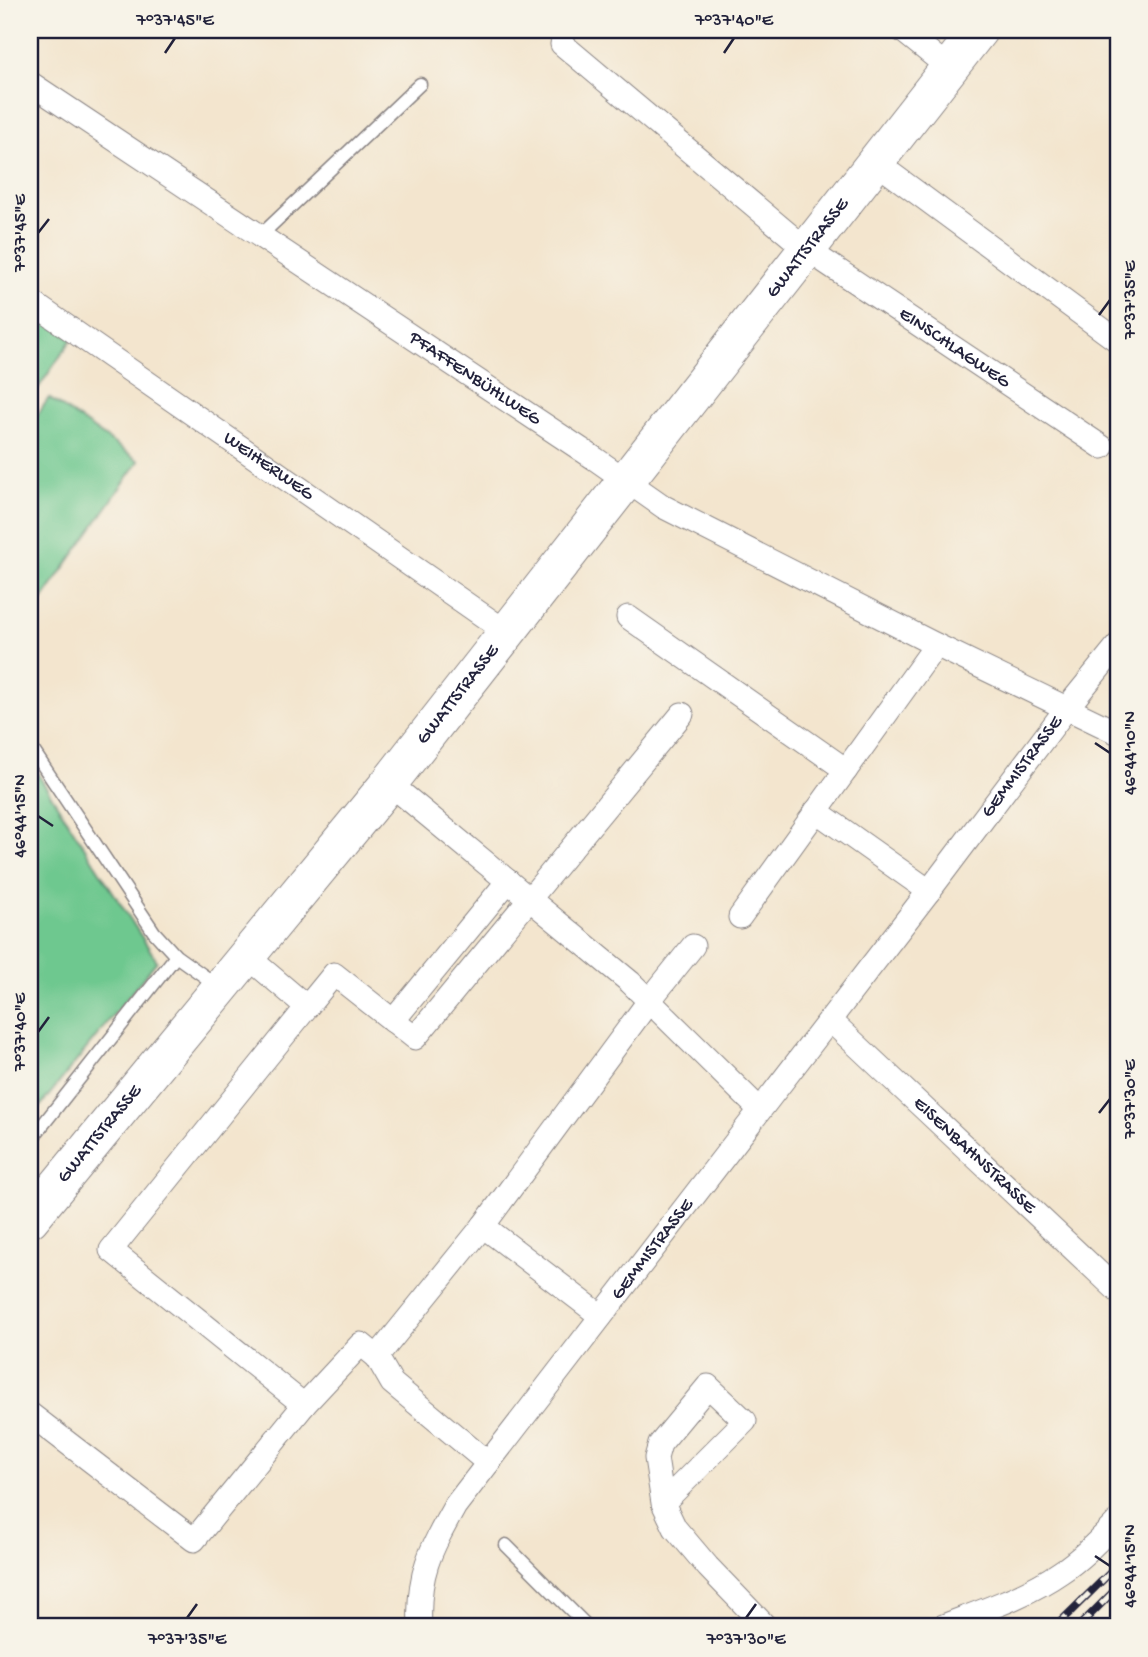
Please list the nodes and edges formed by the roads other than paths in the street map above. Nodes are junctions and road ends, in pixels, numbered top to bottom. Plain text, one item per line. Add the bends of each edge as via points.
1 (902, 30) edge
2 (979, 30) edge
3 (562, 44) dead end
4 (949, 68) junction
5 (30, 83) edge
6 (420, 84) dead end
7 (874, 161) junction
8 (261, 235) junction
9 (806, 250) junction
10 (30, 301) edge
11 (1118, 341) edge
12 (1102, 447) dead end
13 (625, 481) junction
14 (628, 617) dead end
15 (508, 633) junction
16 (936, 645) junction
17 (1118, 645) edge
18 (1066, 709) junction
19 (682, 714) dead end
20 (1118, 733) edge
21 (30, 746) edge
22 (845, 770) junction
23 (389, 783) junction
24 (816, 811) junction
25 (508, 881) junction
26 (929, 891) junction
27 (530, 899) junction
28 (740, 917) dead end
29 (694, 946) dead end
30 (176, 956) junction
31 (247, 957) junction
32 (221, 989) junction
33 (649, 1001) junction
34 (307, 1007) junction
35 (830, 1020) junction
36 (393, 1021) junction
37 (760, 1110) junction
38 (30, 1141) edge
39 (30, 1219) edge
40 (483, 1226) junction
41 (1118, 1291) edge
42 (601, 1316) junction
43 (377, 1357) junction
44 (304, 1405) junction
45 (30, 1414) edge
46 (488, 1463) junction
47 (663, 1503) junction
48 (1118, 1521) edge
49 (506, 1545) dead end
50 (420, 1627) edge
51 (588, 1627) edge
52 (766, 1627) edge
53 (941, 1627) edge

1 - 4 street
2 - 4 main road, GWATTSTRASSE
3 - 9 street, EINSCHLAGWEG
4 - 7 main road, GWATTSTRASSE
5 - 8 street, PFAFFENBÜHLWEG
6 - 8 lane
7 - 9 main road, GWATTSTRASSE
7 - 11 street
8 - 13 street, PFAFFENBÜHLWEG
9 - 12 street, EINSCHLAGWEG
9 - 13 main road, GWATTSTRASSE
10 - 15 street, WEIHERWEG
13 - 15 main road, GWATTSTRASSE
13 - 16 street, PFAFFENBÜHLWEG via 664,508
14 - 22 street
15 - 23 main road, GWATTSTRASSE
16 - 18 street, PFAFFENBÜHLWEG
16 - 22 street
17 - 18 street, GEMMISTRASSE
18 - 20 street, PFAFFENBÜHLWEG
18 - 26 street, GEMMISTRASSE
19 - 27 street
21 - 30 lane via 154,932
22 - 24 street
23 - 25 street
23 - 31 main road, GWATTSTRASSE
24 - 26 street
24 - 28 street
25 - 27 street
25 - 36 street
26 - 35 street, GEMMISTRASSE
27 - 33 street
27 - 36 street via 415,1038
29 - 33 street
30 - 32 lane
30 - 38 lane
31 - 32 main road, GWATTSTRASSE
31 - 34 street
32 - 39 main road, GWATTSTRASSE
33 - 37 street
33 - 40 street
34 - 36 street via 334,974
34 - 44 street via 111,1250
35 - 37 street, GEMMISTRASSE
35 - 41 street, EISENBAHNSTRASSE
37 - 42 street, GEMMISTRASSE
40 - 42 street
40 - 43 street
42 - 46 street, GEMMISTRASSE
43 - 44 street via 361,1344
43 - 46 street via 392,1383
44 - 45 street via 194,1540
46 - 50 street, GEMMISTRASSE via 455,1506 429,1552 419,1599
47 - 47 street via 656,1458 660,1444 708,1386 745,1421
47 - 52 street via 675,1528
48 - 53 street via 1060,1573
49 - 51 lane

